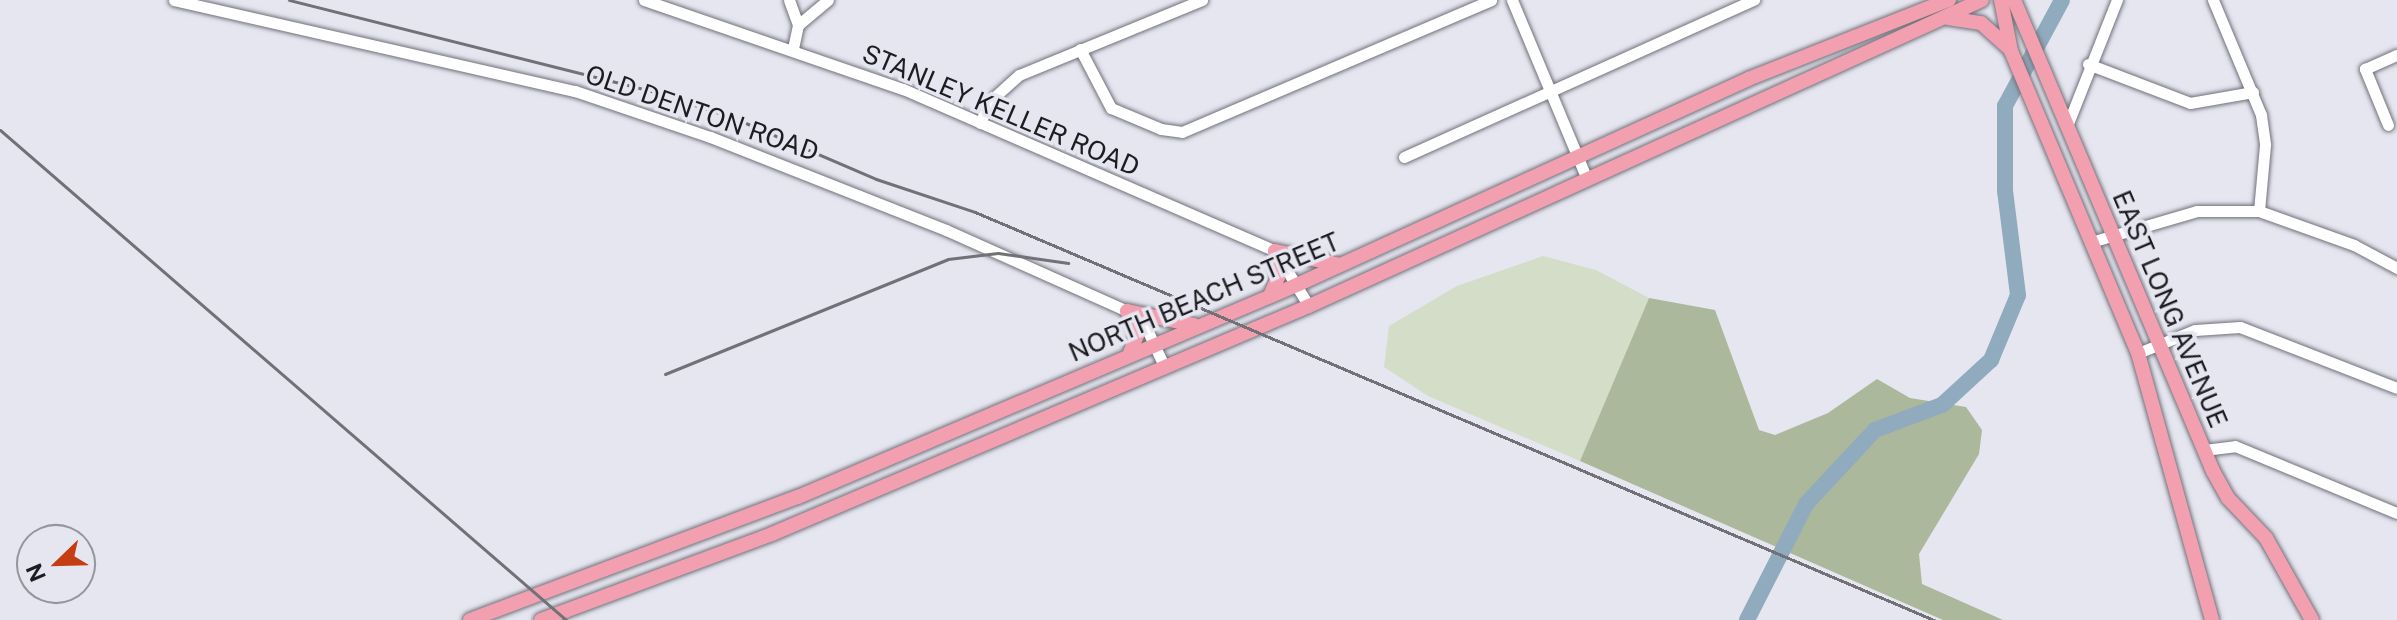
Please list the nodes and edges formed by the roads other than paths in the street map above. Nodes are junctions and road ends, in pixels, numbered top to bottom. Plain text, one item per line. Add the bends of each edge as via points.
1 (174, 0) edge
2 (644, 0) edge
3 (789, 0) edge
4 (828, 0) edge
5 (1202, 0) edge
6 (1491, 0) edge
7 (1512, 0) edge
8 (1754, 0) edge
9 (1949, 0) edge
10 (1982, 0) edge
11 (2001, 0) edge
12 (2014, 0) edge
13 (2117, 0) edge
14 (2213, 0) edge
15 (1944, 17) junction
16 (798, 25) junction
17 (793, 48) junction
18 (1080, 49) junction
19 (2011, 51) junction
20 (2397, 55) edge
21 (2088, 64) junction
22 (1748, 79) junction
23 (1550, 91) junction
24 (2253, 92) junction
25 (1758, 102) junction
26 (980, 123) junction
27 (2388, 125) dead end
28 (2067, 126) junction
29 (1576, 154) junction
30 (1404, 157) dead end
31 (1586, 177) junction
32 (2259, 211) junction
33 (2110, 233) junction
34 (2091, 242) junction
35 (1275, 251) junction
36 (1341, 265) junction
37 (2396, 267) edge
38 (1299, 284) junction
39 (1270, 296) junction
40 (1309, 306) junction
41 (1127, 311) junction
42 (1198, 325) junction
43 (1154, 344) junction
44 (2159, 345) junction
45 (2138, 353) junction
46 (1129, 355) junction
47 (1165, 368) junction
48 (2397, 388) edge
49 (929, 441) junction
50 (2204, 450) junction
51 (939, 463) junction
52 (763, 511) junction
53 (2397, 513) edge
54 (772, 534) junction
55 (470, 620) edge
56 (541, 620) edge
57 (2212, 620) edge
58 (2312, 620) edge

1 - 41 street, OLD DENTON ROAD via 575,91 640,112 823,179
2 - 17 street, STANLEY KELLER ROAD
3 - 16 street
4 - 16 street
5 - 18 street
6 - 18 street via 1182,132 1111,108
7 - 23 street
8 - 23 street
9 - 22 main road, NORTH BEACH STREET
10 - 15 main road, NORTH BEACH STREET
11 - 19 main road, EAST LONG AVENUE
12 - 28 main road, EAST LONG AVENUE
13 - 21 street
14 - 24 street
15 - 19 main road via 1981,23
15 - 25 main road, NORTH BEACH STREET
16 - 17 street
17 - 26 street, STANLEY KELLER ROAD
18 - 26 street via 1045,61 1002,87
19 - 34 main road, EAST LONG AVENUE
20 - 27 street via 2365,69
21 - 24 street via 2190,103
21 - 28 street
22 - 25 main road
22 - 29 main road, NORTH BEACH STREET
23 - 29 street
23 - 30 street
24 - 32 street via 2265,145
25 - 31 main road, NORTH BEACH STREET
26 - 35 street, STANLEY KELLER ROAD
28 - 33 main road, EAST LONG AVENUE
29 - 31 street
29 - 36 main road, NORTH BEACH STREET
31 - 40 main road, NORTH BEACH STREET
32 - 33 street via 2197,211
32 - 37 street via 2354,245
33 - 34 street
33 - 44 main road, EAST LONG AVENUE
34 - 45 main road, EAST LONG AVENUE
35 - 36 main road
35 - 38 street
35 - 39 main road via 1278,277
36 - 38 main road, NORTH BEACH STREET
38 - 39 main road, NORTH BEACH STREET
38 - 40 street
39 - 42 main road, NORTH BEACH STREET
40 - 47 main road, NORTH BEACH STREET
41 - 42 main road
41 - 43 street, OLD DENTON ROAD via 1145,325
41 - 46 main road via 1138,333
42 - 43 main road, NORTH BEACH STREET
43 - 46 main road, NORTH BEACH STREET
43 - 47 street, OLD DENTON ROAD
44 - 45 street
44 - 48 street via 2195,330 2240,327
44 - 50 main road, EAST LONG AVENUE
45 - 57 main road, EAST LONG AVENUE
46 - 49 main road, NORTH BEACH STREET
47 - 51 main road, NORTH BEACH STREET
49 - 51 main road
49 - 52 main road, NORTH BEACH STREET
50 - 53 street via 2235,446
50 - 58 main road, EAST LONG AVENUE via 2228,498 2266,538
51 - 54 main road, NORTH BEACH STREET
52 - 54 main road
52 - 55 main road, NORTH BEACH STREET
54 - 56 main road, NORTH BEACH STREET

